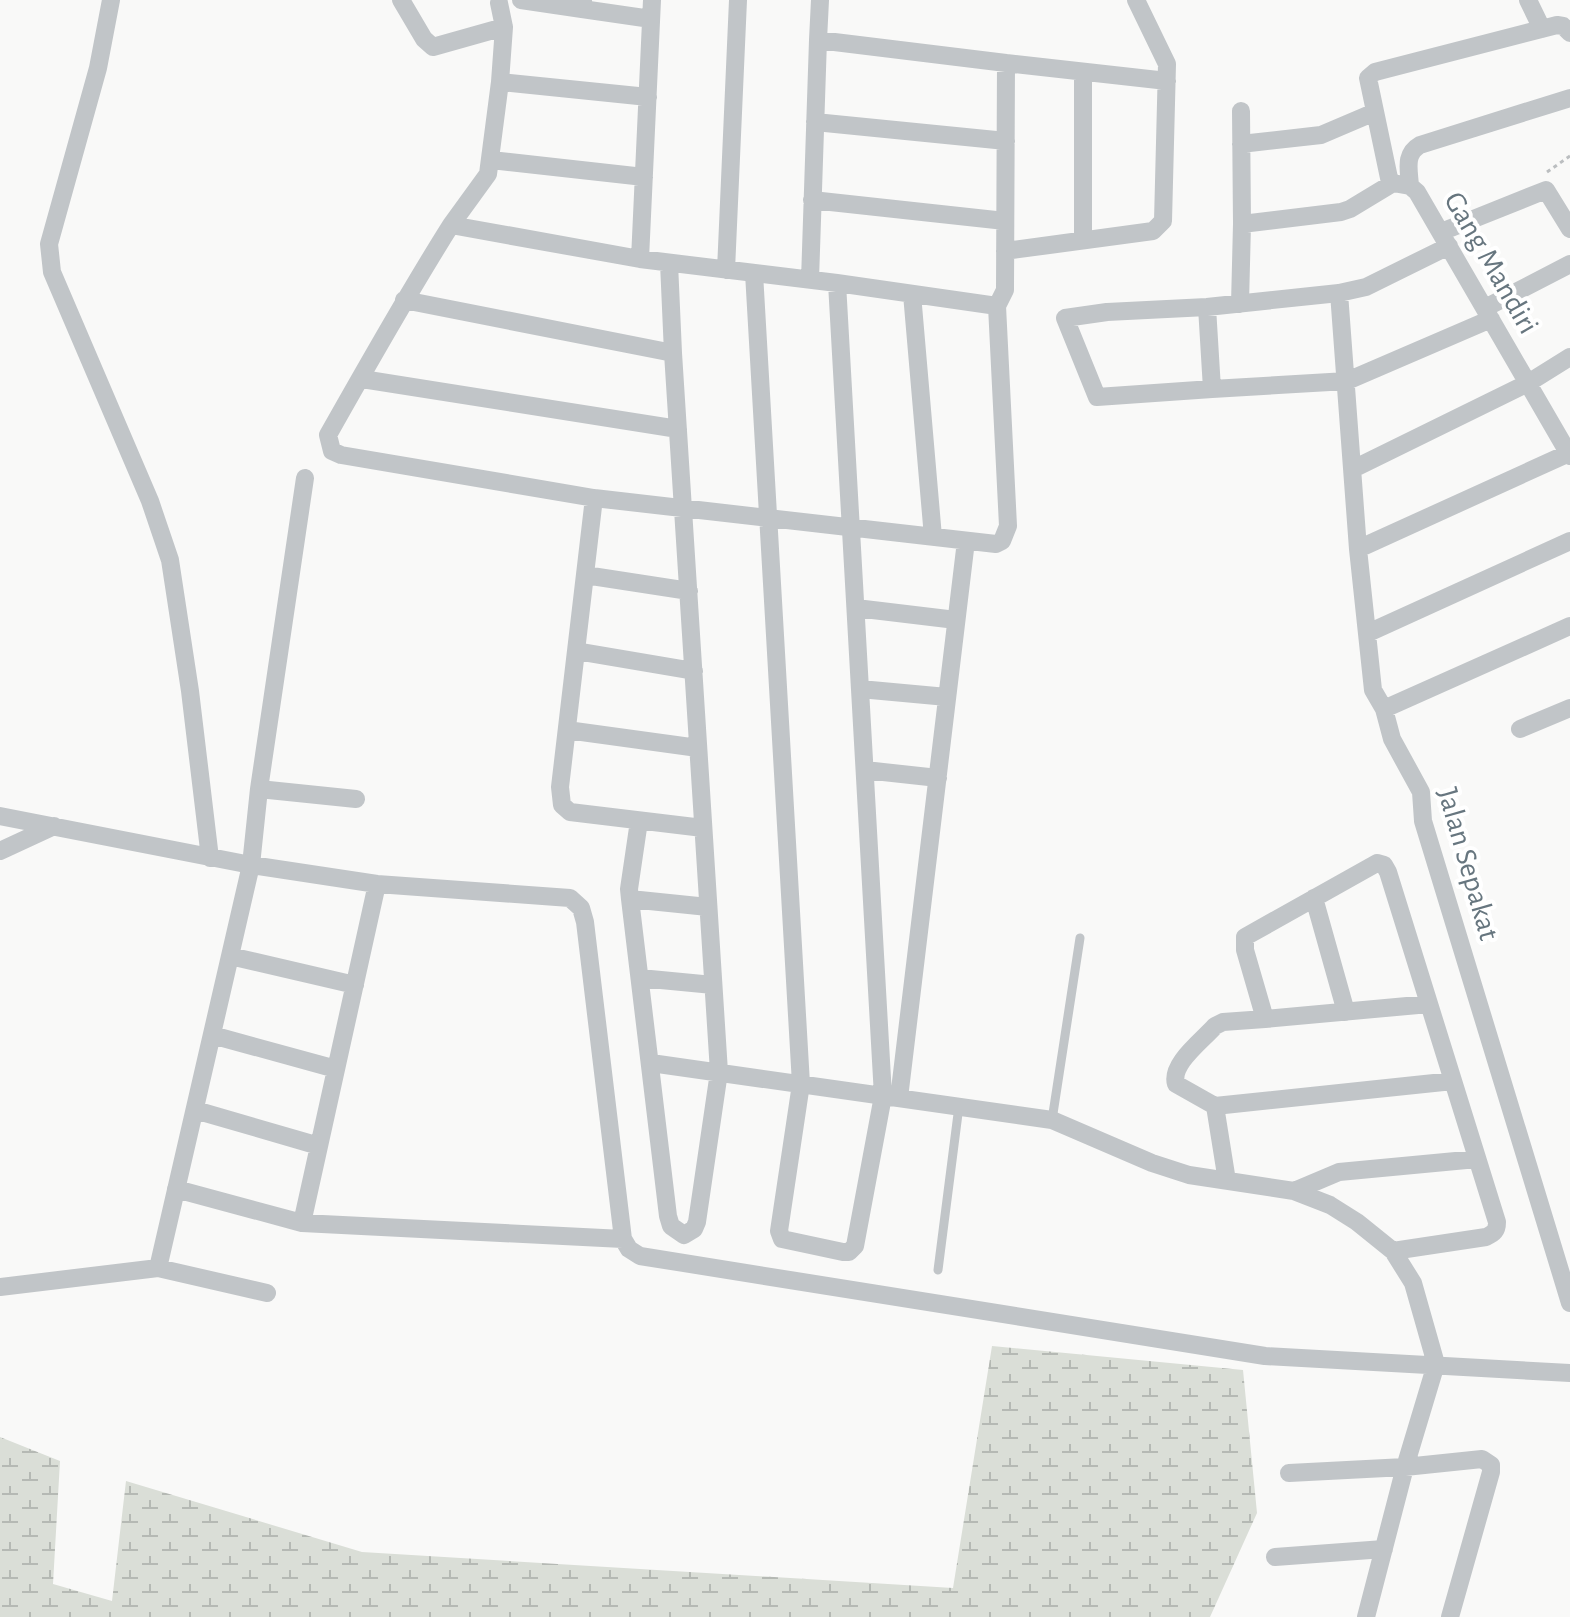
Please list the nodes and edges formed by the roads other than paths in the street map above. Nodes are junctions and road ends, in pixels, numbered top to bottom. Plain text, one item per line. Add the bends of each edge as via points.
1 (111, 0) edge
2 (401, 0) edge
3 (521, 0) edge
4 (652, 0) edge
5 (738, 0) edge
6 (820, 0) edge
7 (1136, 0) edge
8 (1528, 0) edge
9 (500, 1) edge
10 (583, 4) edge
11 (651, 19) junction
12 (504, 27) junction
13 (1542, 29) junction
14 (1570, 33) edge
15 (818, 40) junction
16 (1006, 63) junction
17 (1083, 72) junction
18 (1167, 81) junction
19 (500, 82) junction
20 (648, 97) junction
21 (1570, 98) edge
22 (1241, 111) dead end
23 (1375, 112) junction
24 (815, 122) junction
25 (1006, 141) junction
26 (1241, 144) junction
27 (491, 160) junction
28 (644, 177) junction
29 (1401, 184) junction
30 (812, 200) junction
31 (1005, 221) junction
32 (1242, 224) junction
33 (451, 225) junction
34 (1570, 229) edge
35 (1445, 239) junction
36 (1083, 240) junction
37 (1005, 251) junction
38 (640, 259) junction
39 (669, 263) junction
40 (1570, 264) edge
41 (726, 270) junction
42 (754, 273) junction
43 (810, 280) junction
44 (837, 283) junction
45 (1339, 293) junction
46 (912, 294) junction
47 (404, 300) junction
48 (1240, 304) junction
49 (997, 306) junction
50 (1207, 307) junction
51 (1488, 313) junction
52 (673, 353) junction
53 (1570, 357) edge
54 (362, 379) junction
55 (1347, 381) junction
56 (1528, 383) junction
57 (1212, 389) junction
58 (678, 429) junction
59 (1564, 432) edge
60 (1569, 454) edge
61 (1353, 469) junction
62 (305, 478) dead end
63 (594, 498) junction
64 (683, 509) junction
65 (766, 519) junction
66 (851, 529) junction
67 (933, 537) junction
68 (966, 541) junction
69 (1570, 541) edge
70 (1358, 549) junction
71 (585, 575) junction
72 (689, 591) junction
73 (856, 608) junction
74 (956, 620) junction
75 (1570, 626) edge
76 (1368, 633) junction
77 (576, 651) junction
78 (694, 671) junction
79 (860, 689) junction
80 (947, 697) junction
81 (1570, 708) edge
82 (1384, 709) junction
83 (1520, 729) dead end
84 (567, 730) junction
85 (698, 748) junction
86 (865, 770) junction
87 (938, 778) junction
88 (259, 789) junction
89 (356, 799) dead end
90 (0, 816) edge
91 (639, 821) junction
92 (54, 826) junction
93 (703, 828) junction
94 (0, 851) edge
95 (210, 858) junction
96 (251, 865) junction
97 (377, 884) junction
98 (1314, 898) junction
99 (630, 899) junction
100 (708, 907) junction
101 (1080, 938) dead end
102 (230, 956) junction
103 (640, 978) junction
104 (355, 985) junction
105 (713, 985) junction
106 (1429, 1004) junction
107 (1346, 1012) junction
108 (1265, 1019) junction
109 (212, 1035) junction
110 (651, 1063) junction
111 (336, 1069) junction
112 (719, 1072) junction
113 (1453, 1081) junction
114 (801, 1084) junction
115 (891, 1097) junction
116 (959, 1106) junction
117 (1215, 1106) junction
118 (195, 1110) junction
119 (1052, 1120) junction
120 (319, 1146) junction
121 (1477, 1159) junction
122 (1227, 1181) junction
123 (176, 1189) junction
124 (1294, 1191) junction
125 (302, 1223) junction
126 (623, 1239) junction
127 (1393, 1251) junction
128 (158, 1268) junction
129 (938, 1270) dead end
130 (0, 1287) edge
131 (267, 1293) dead end
132 (1570, 1303) edge
133 (1436, 1364) junction
134 (1570, 1373) edge
135 (1405, 1467) junction
136 (1289, 1473) dead end
137 (1384, 1549) junction
138 (1275, 1557) dead end
139 (1366, 1617) edge
140 (1450, 1617) edge

1 - 95 street via 98,68 49,244 52,272 170,560
2 - 12 street via 433,47
3 - 10 street
4 - 11 street
5 - 41 street
6 - 15 street
7 - 18 street via 1167,64
8 - 13 street
9 - 12 street
10 - 11 street
11 - 20 street
12 - 19 street
13 - 14 street, Gang Mandiri via 1557,25
13 - 23 street, Gang Mandiri via 1375,72 1368,78
15 - 16 street
15 - 24 street
16 - 17 street
16 - 25 street
17 - 18 street
17 - 36 street
18 - 36 street via 1163,221 1153,231
19 - 20 street
19 - 27 street
20 - 28 street
21 - 29 street via 1420,145 1408,157
22 - 26 street
23 - 26 street via 1321,135
23 - 29 street, Gang Mandiri via 1389,178
24 - 25 street
24 - 30 street
25 - 31 street
26 - 32 street
27 - 28 street
27 - 33 street via 488,174
28 - 38 street
29 - 32 street via 1341,212
29 - 35 street, Gang Mandiri via 1417,192
30 - 31 street
30 - 43 street
31 - 37 street
32 - 48 street
33 - 38 street
33 - 47 street
34 - 35 street via 1546,190
35 - 45 street via 1366,287
35 - 51 street, Gang Mandiri
36 - 37 street
37 - 49 street via 1005,290
38 - 39 street
39 - 41 street
39 - 52 street
40 - 51 street
41 - 42 street
42 - 43 street
42 - 65 street
43 - 44 street
44 - 46 street
44 - 66 street
45 - 48 street
45 - 55 street, Jalan Sepakat
46 - 49 street
46 - 67 street
47 - 52 street
47 - 54 street
48 - 50 street
49 - 68 street via 1008,526 996,544
50 - 57 street
50 - 57 street via 1065,318 1097,397
51 - 55 street
51 - 56 street, Gang Mandiri
52 - 58 street
53 - 56 street
54 - 58 street
54 - 63 street via 328,435 332,451
55 - 57 street
55 - 61 street, Jalan Sepakat
56 - 59 street, Gang Mandiri
56 - 61 street
58 - 64 street
59 - 60 street, Gang Mandiri
60 - 70 street
61 - 70 street, Jalan Sepakat
62 - 88 street
63 - 64 street
63 - 71 street
64 - 65 street
64 - 72 street
65 - 66 street
65 - 114 street
66 - 67 street
66 - 73 street
67 - 68 street
68 - 74 street
69 - 76 street
70 - 76 street, Jalan Sepakat
71 - 72 street
71 - 77 street
72 - 78 street
73 - 74 street
73 - 79 street
74 - 80 street
75 - 82 street
76 - 82 street, Jalan Sepakat via 1373,690
77 - 78 street
77 - 84 street
78 - 85 street
79 - 80 street
79 - 86 street
80 - 87 street
81 - 83 street
82 - 132 street, Jalan Sepakat via 1392,739 1421,792 1423,821
84 - 85 street
84 - 91 street via 562,805 570,812
85 - 93 street
86 - 87 street
86 - 115 street
87 - 115 street
88 - 89 street
88 - 96 street
90 - 92 street
91 - 93 street
91 - 99 street
92 - 94 street
92 - 95 street
93 - 100 street
95 - 96 street
96 - 97 street
96 - 102 street
97 - 104 street
97 - 126 street via 551,894 570,898 581,908
98 - 106 street via 1377,863 1384,865
98 - 107 street
98 - 108 street via 1245,937
99 - 100 street
99 - 103 street
100 - 105 street
101 - 119 lane
102 - 104 street
102 - 109 street
103 - 105 street
103 - 110 street
104 - 111 street
105 - 112 street
106 - 107 street
106 - 113 street
107 - 108 street
108 - 117 street via 1215,1026 1177,1068 1176,1084
109 - 111 street
109 - 118 street
110 - 112 street
110 - 112 street via 668,1216 671,1226 684,1235 697,1222
111 - 120 street
112 - 114 street
113 - 117 street
113 - 121 street
114 - 115 street
114 - 115 street via 779,1231 782,1239 843,1252 855,1246
115 - 116 street
116 - 119 street
116 - 129 lane
117 - 122 street
118 - 120 street
118 - 123 street
119 - 122 street via 1152,1163
120 - 125 street
121 - 124 street via 1339,1172
121 - 127 street via 1497,1222 1494,1233
122 - 124 street
123 - 125 street
123 - 128 street
124 - 127 street via 1339,1211
125 - 126 street
126 - 133 street via 640,1256 1265,1356
127 - 133 street via 1413,1283
128 - 130 street
128 - 131 street
133 - 134 street
133 - 135 street
135 - 136 street
135 - 137 street
135 - 140 street via 1482,1459 1491,1465
137 - 138 street
137 - 139 street

